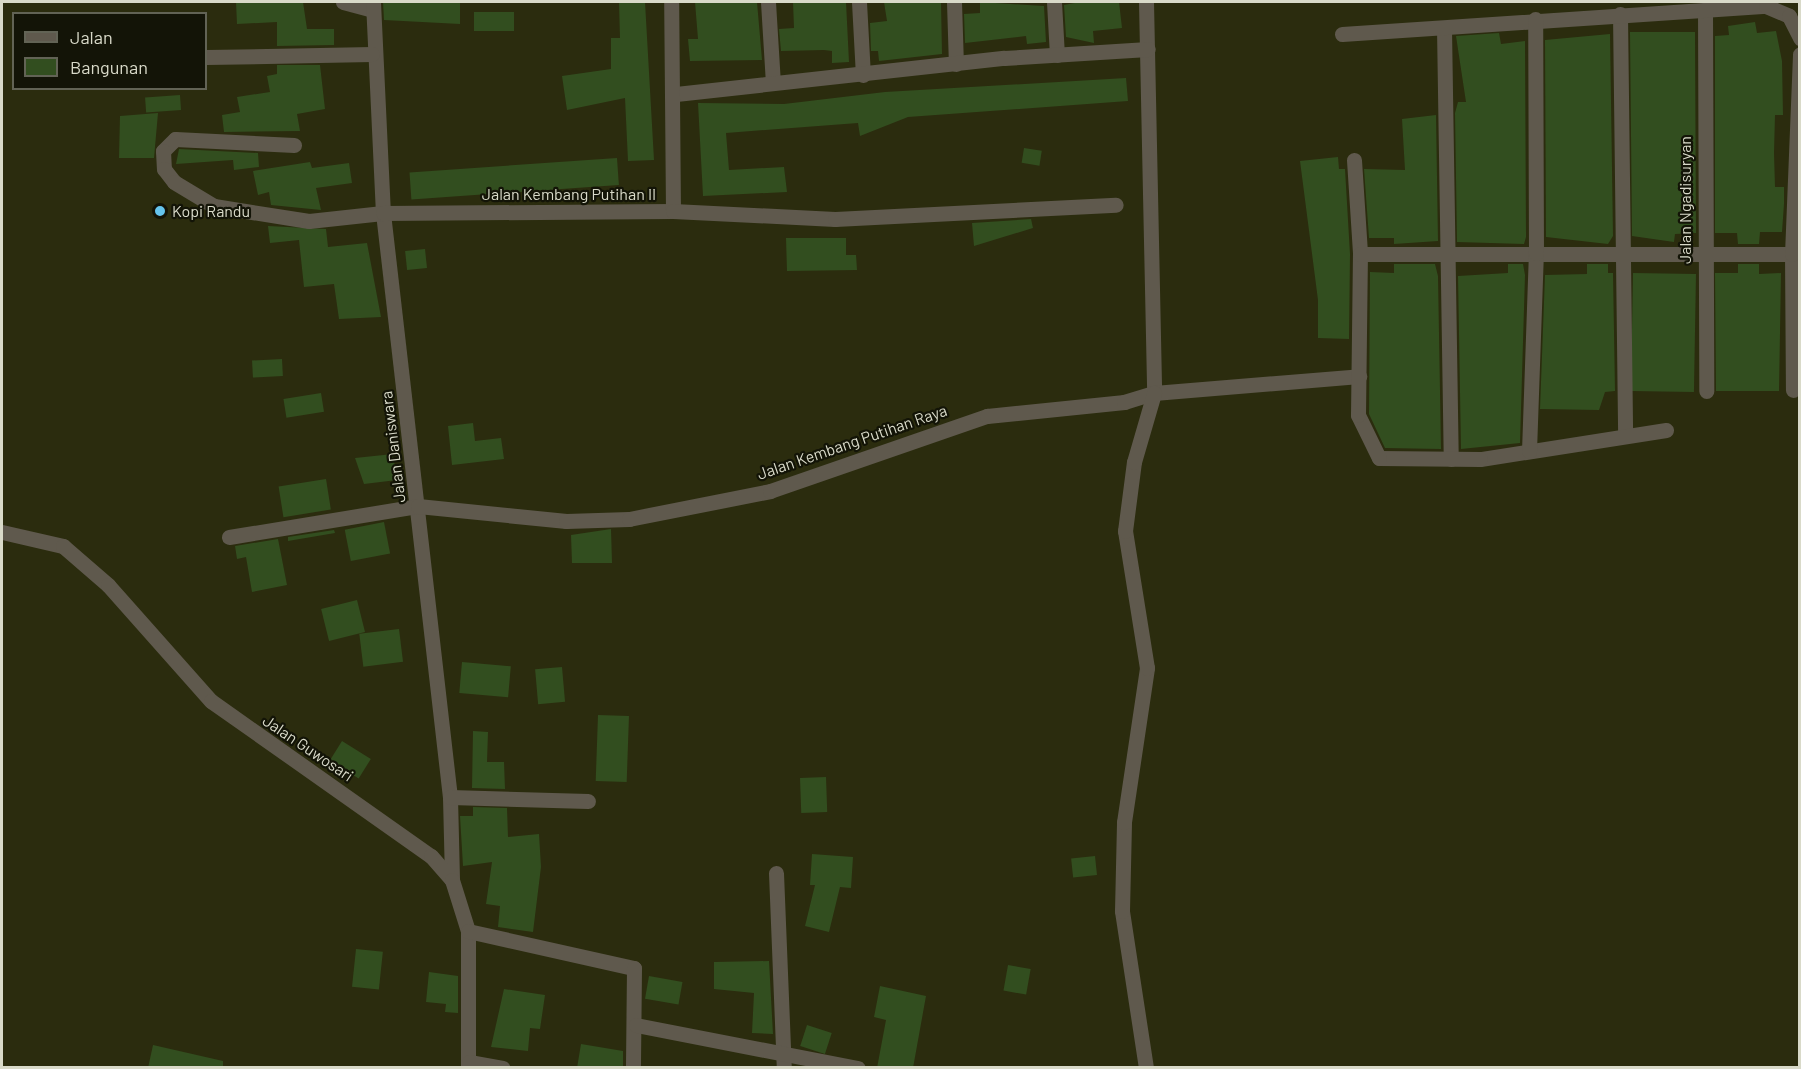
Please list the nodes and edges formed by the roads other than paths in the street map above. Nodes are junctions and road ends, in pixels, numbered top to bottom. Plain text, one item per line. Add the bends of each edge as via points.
1 (343, 2) edge
2 (670, 2) edge
3 (768, 2) edge
4 (859, 2) edge
5 (954, 2) edge
6 (1054, 2) edge
7 (1146, 2) edge
8 (372, 6) edge
9 (1598, 8) edge
10 (1705, 10) junction
11 (1620, 14) junction
12 (1535, 19) junction
13 (1444, 28) junction
14 (1342, 34) dead end
15 (1800, 38) edge
16 (1148, 49) junction
17 (372, 54) junction
18 (1800, 54) edge
19 (1057, 55) junction
20 (207, 57) edge
21 (956, 64) junction
22 (863, 75) junction
23 (773, 83) junction
24 (676, 94) junction
25 (294, 145) dead end
26 (1354, 160) dead end
27 (1116, 205) dead end
28 (673, 211) junction
29 (383, 213) junction
30 (1450, 252) junction
31 (1536, 253) junction
32 (1360, 254) junction
33 (1620, 254) junction
34 (1702, 254) junction
35 (1792, 254) junction
36 (1359, 376) junction
37 (1793, 390) dead end
38 (1706, 391) dead end
39 (1154, 393) junction
40 (1666, 430) dead end
41 (1625, 434) junction
42 (1529, 451) junction
43 (1451, 459) junction
44 (418, 506) junction
45 (2, 532) edge
46 (229, 537) dead end
47 (450, 797) junction
48 (588, 801) dead end
49 (776, 873) dead end
50 (452, 880) junction
51 (468, 931) junction
52 (636, 1025) junction
53 (785, 1060) edge
54 (469, 1065) edge
55 (502, 1068) edge
56 (633, 1068) edge
57 (858, 1068) edge
58 (1146, 1068) edge

1 - 8 street
2 - 24 street, Jalan Kembang Putihan II
3 - 23 street
4 - 22 street
5 - 21 street
6 - 19 street
7 - 16 street
8 - 17 street, Jalan Daniswara
9 - 11 street
9 - 12 street
10 - 11 street
10 - 15 street via 1779,10
10 - 34 street, Jalan Ngadisuryan
11 - 33 street
12 - 13 street
12 - 31 street
13 - 14 street
13 - 30 street
16 - 19 street
16 - 39 street
17 - 20 street
17 - 29 street, Jalan Daniswara
18 - 35 street
19 - 21 street
21 - 22 street
22 - 23 street
23 - 24 street
24 - 28 street, Jalan Kembang Putihan II
25 - 29 street, Jalan Kembang Putihan II via 175,139 163,151 164,169 174,182 214,206 309,221
26 - 32 street
27 - 28 street via 825,219
28 - 29 street, Jalan Kembang Putihan II
29 - 44 street, Jalan Daniswara
30 - 31 street
30 - 32 street
30 - 43 street
31 - 33 street
31 - 42 street
32 - 36 street
33 - 34 street
33 - 41 street
34 - 35 street
34 - 38 street, Jalan Ngadisuryan
35 - 37 street
36 - 39 street, Jalan Kembang Putihan Raya
36 - 43 street via 1358,415 1366,440 1380,458
39 - 44 street, Jalan Kembang Putihan Raya via 1124,402 987,416 771,491 630,519 566,521
39 - 58 street via 1134,462 1125,531 1147,669 1124,822 1122,911
40 - 41 street
41 - 42 street
42 - 43 street
44 - 46 street, Jalan Kembang Putihan Raya
44 - 47 street, Jalan Daniswara
45 - 50 street, Jalan Guwosari via 63,546 108,585 211,701 431,855
47 - 48 street
47 - 50 street, Jalan Daniswara
49 - 53 street
50 - 51 street, Jalan Guwosari
51 - 52 street via 629,966 637,973
51 - 54 street, Jalan Guwosari
52 - 53 street
52 - 56 street
53 - 57 street
54 - 55 street

